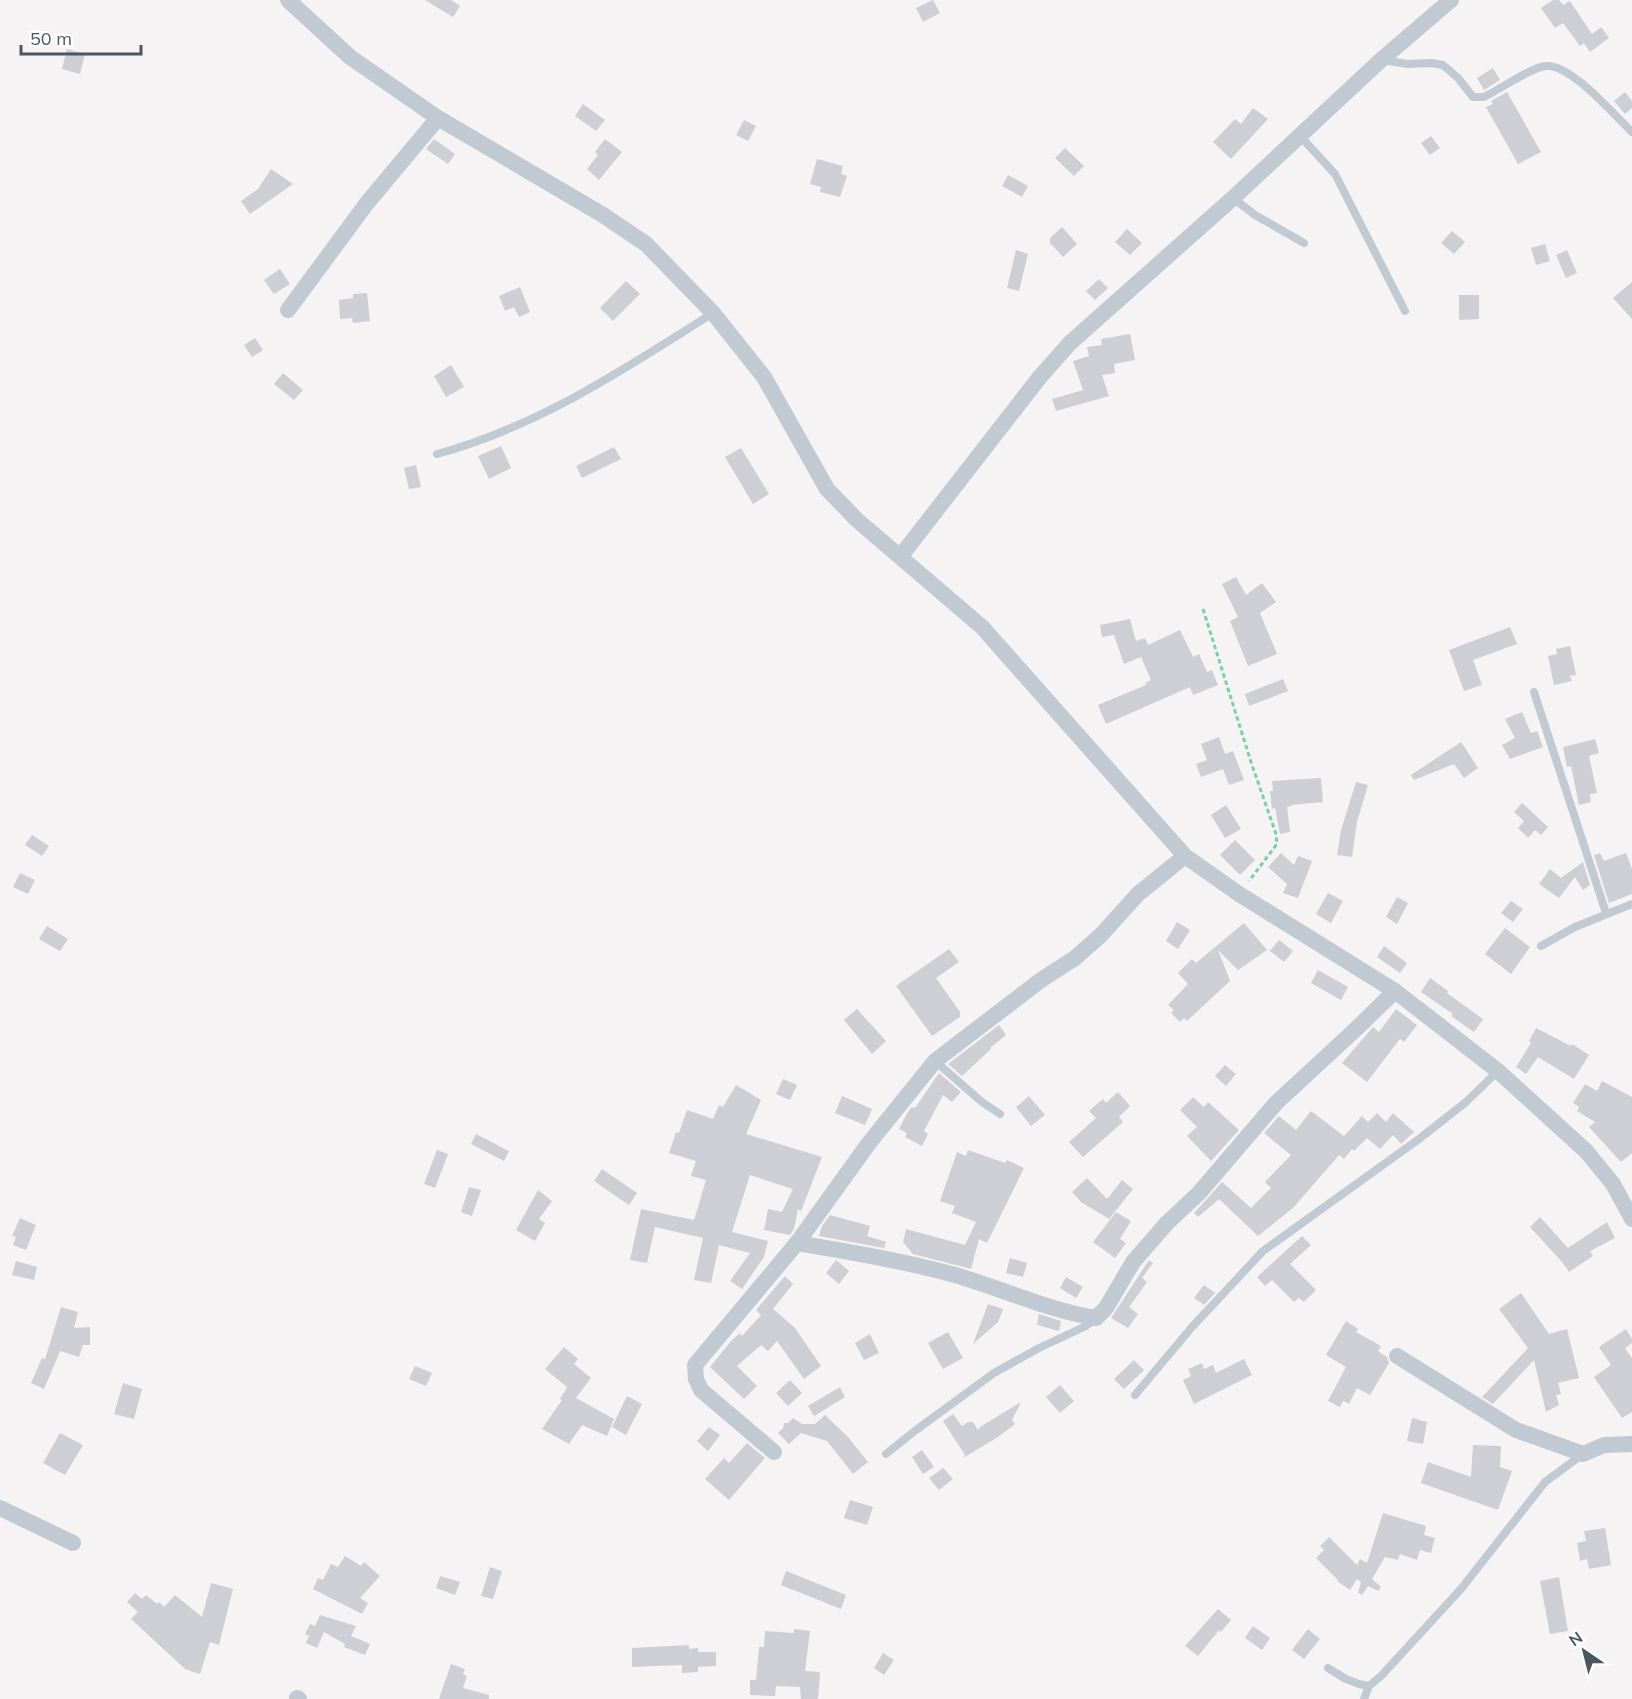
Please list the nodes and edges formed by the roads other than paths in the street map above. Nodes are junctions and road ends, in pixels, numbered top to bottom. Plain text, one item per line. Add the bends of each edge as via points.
1 (288, 0) edge
2 (1451, 0) edge
3 (1381, 60) junction
4 (438, 118) junction
5 (1632, 132) edge
6 (1300, 136) junction
7 (1233, 198) junction
8 (1304, 243) dead end
9 (288, 310) dead end
10 (1405, 311) dead end
11 (713, 313) junction
12 (437, 454) dead end
13 (900, 557) junction
14 (1534, 692) dead end
15 (1185, 855) junction
16 (1632, 904) edge
17 (1606, 913) junction
18 (1541, 946) dead end
19 (1395, 991) junction
20 (935, 1061) junction
21 (1498, 1071) junction
22 (1000, 1114) dead end
23 (1632, 1220) edge
24 (798, 1243) junction
25 (1096, 1318) junction
26 (1397, 1356) dead end
27 (1135, 1395) dead end
28 (1632, 1444) edge
29 (774, 1452) dead end
30 (886, 1454) dead end
31 (1583, 1454) junction
32 (0, 1508) edge
33 (73, 1544) dead end
34 (1328, 1668) dead end
35 (1370, 1686) junction
36 (1364, 1699) edge

1 - 4 street via 350,57
2 - 3 street
3 - 5 lane via 1443,65 1473,97 1484,97 1544,66 1558,67 1573,75
3 - 6 street
4 - 9 street via 367,203
4 - 11 street via 646,244
6 - 7 street
6 - 10 lane via 1335,174
7 - 8 lane
7 - 13 street via 1070,343
11 - 12 lane via 550,410 476,444
11 - 13 street via 764,377 827,489
13 - 15 street via 982,627
14 - 17 lane
15 - 19 street via 1239,894
15 - 20 street via 1138,894 1075,958
16 - 17 lane
17 - 18 lane
19 - 21 street
19 - 25 street via 1276,1103 1133,1262
20 - 22 lane
20 - 24 street via 869,1143
21 - 23 street via 1586,1151 1613,1184
21 - 27 lane via 1419,1139 1263,1251
24 - 25 street via 955,1275 1066,1313
24 - 29 street via 695,1365 701,1389
25 - 30 lane via 994,1373
26 - 31 street via 1516,1430
28 - 31 street via 1604,1445
31 - 35 lane via 1545,1482 1461,1589
32 - 33 street
34 - 35 lane via 1346,1679
35 - 36 lane

